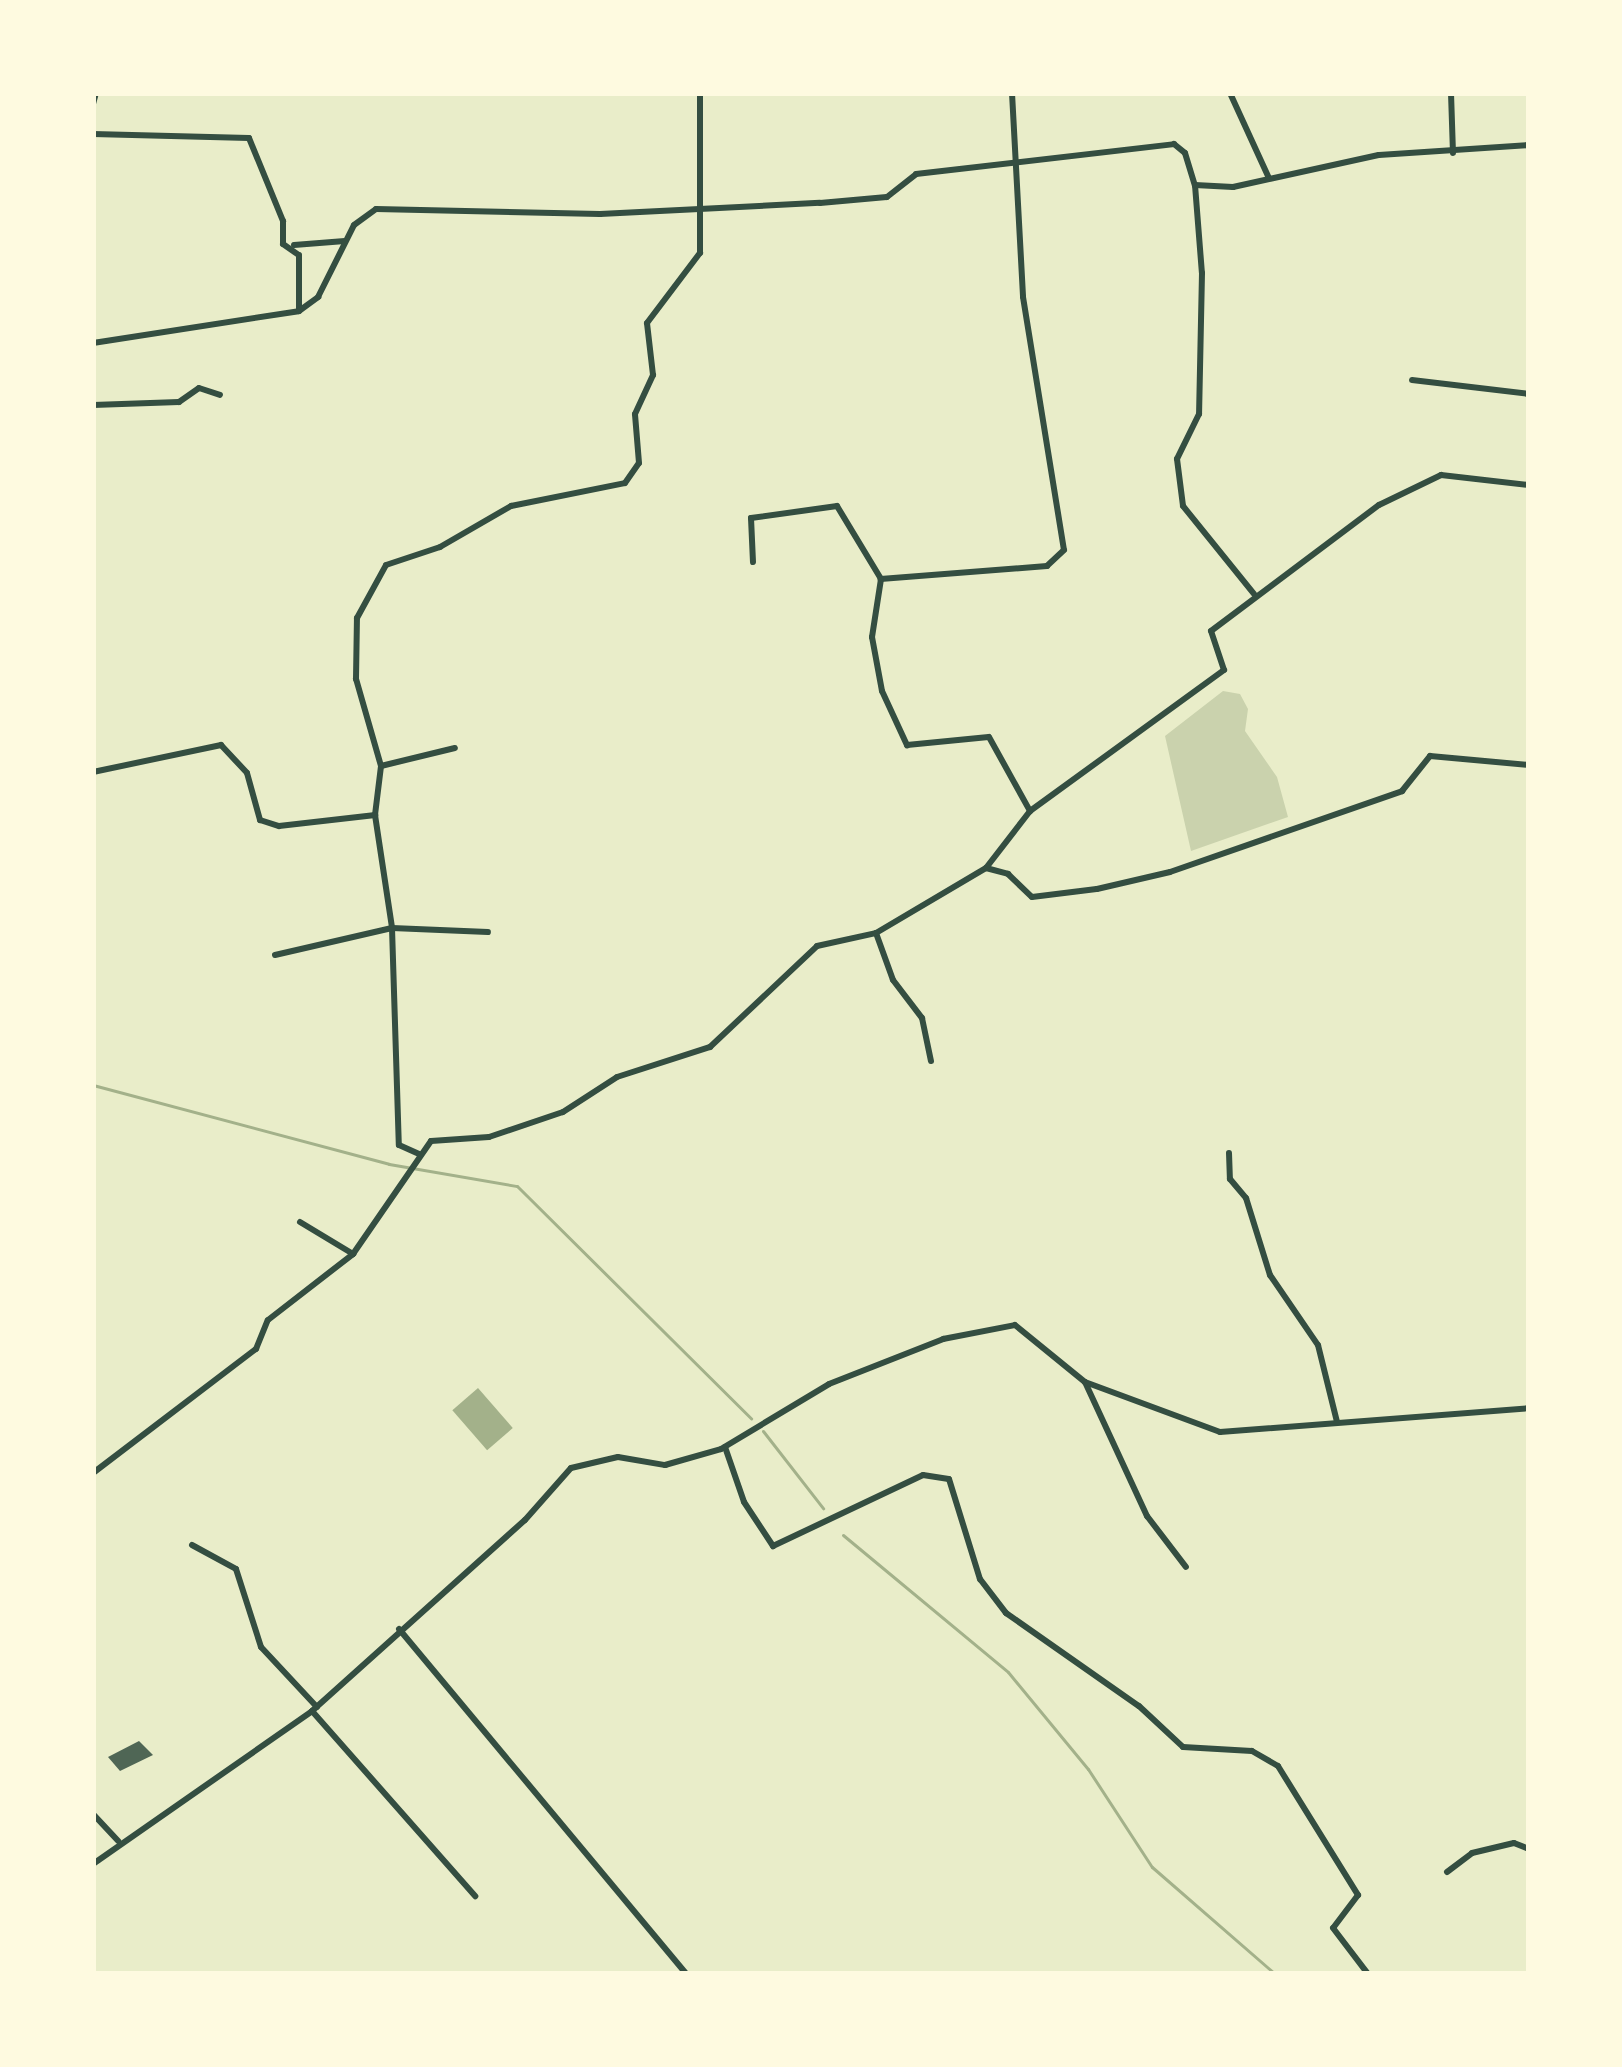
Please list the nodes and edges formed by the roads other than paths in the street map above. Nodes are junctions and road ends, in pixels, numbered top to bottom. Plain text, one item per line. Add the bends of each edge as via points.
1 (96, 93) edge
2 (700, 93) edge
3 (1012, 93) edge
4 (1230, 93) edge
5 (1451, 93) edge
6 (93, 104) edge
7 (93, 134) edge
8 (1529, 145) edge
9 (1453, 153) junction
10 (1021, 165) junction
11 (1269, 178) junction
12 (1195, 185) junction
13 (699, 206) junction
14 (346, 241) junction
15 (294, 245) junction
16 (299, 311) junction
17 (93, 343) edge
18 (1412, 380) dead end
19 (220, 394) dead end
20 (1529, 394) edge
21 (93, 405) edge
22 (1529, 484) edge
23 (753, 562) dead end
24 (880, 579) junction
25 (1254, 594) junction
26 (455, 748) dead end
27 (1529, 765) edge
28 (381, 766) junction
29 (93, 772) edge
30 (1030, 811) junction
31 (375, 815) junction
32 (986, 868) junction
33 (392, 928) junction
34 (488, 932) dead end
35 (877, 933) junction
36 (275, 955) dead end
37 (931, 1061) dead end
38 (1229, 1153) dead end
39 (416, 1157) junction
40 (300, 1222) dead end
41 (353, 1254) junction
42 (1085, 1382) junction
43 (1529, 1408) edge
44 (1337, 1422) junction
45 (725, 1447) junction
46 (93, 1472) edge
47 (192, 1545) dead end
48 (1186, 1567) dead end
49 (399, 1629) junction
50 (314, 1709) junction
51 (93, 1814) edge
52 (118, 1841) junction
53 (1529, 1849) edge
54 (93, 1864) edge
55 (1447, 1872) dead end
56 (475, 1896) dead end
57 (686, 1974) edge
58 (1368, 1974) edge

1 - 6 street
2 - 13 street
3 - 10 street
4 - 11 street
5 - 9 street
7 - 15 street via 249,137 283,221 283,244
8 - 9 street
9 - 11 street via 1379,155
10 - 12 street via 1180,144
10 - 13 street via 916,174 886,197
10 - 24 street via 1023,297 1064,550 1047,566
11 - 12 street
12 - 25 street via 1198,414 1177,459 1183,506
13 - 14 street via 600,214 376,209
13 - 28 street via 700,253 646,323 653,375 635,414 639,463 625,483 511,506 440,548 386,565 357,618 356,679
14 - 15 street
14 - 16 street via 318,297
15 - 16 street
16 - 17 street
18 - 20 street
19 - 21 street via 199,388 179,402
22 - 25 street via 1441,475 1379,506
23 - 24 street via 751,518 837,506
24 - 30 street via 875,664 898,731 908,745 989,737
25 - 30 street via 1211,631 1224,670 1213,681
26 - 28 street
27 - 32 street via 1430,756 1422,776 1402,791 1170,872 1096,889 1032,897 1008,874
28 - 31 street
29 - 31 street via 221,745 247,773 260,820 279,826
30 - 32 street
31 - 33 street
32 - 35 street
33 - 34 street
33 - 36 street
33 - 39 street via 399,1145
35 - 37 street via 893,980 922,1018
35 - 39 street via 817,946 710,1047 617,1077 562,1112 489,1137 431,1142
38 - 44 street via 1230,1178 1246,1198 1270,1275 1318,1345
39 - 41 street
40 - 41 street
41 - 46 street via 268,1320 256,1349
42 - 44 street via 1220,1432
42 - 45 street via 1015,1325 1000,1327 943,1339 829,1384
42 - 48 street via 1147,1516
43 - 44 street
45 - 49 street via 665,1465 618,1457 571,1468 525,1520
45 - 58 street via 744,1502 773,1546 923,1475 949,1479 980,1579 1006,1613 1139,1706 1183,1748 1252,1751 1278,1766 1358,1895 1333,1928
47 - 50 street via 236,1569 261,1647
49 - 50 street
49 - 57 street
50 - 52 street
50 - 56 street
51 - 52 street
52 - 54 street
53 - 55 street via 1514,1843 1472,1853

